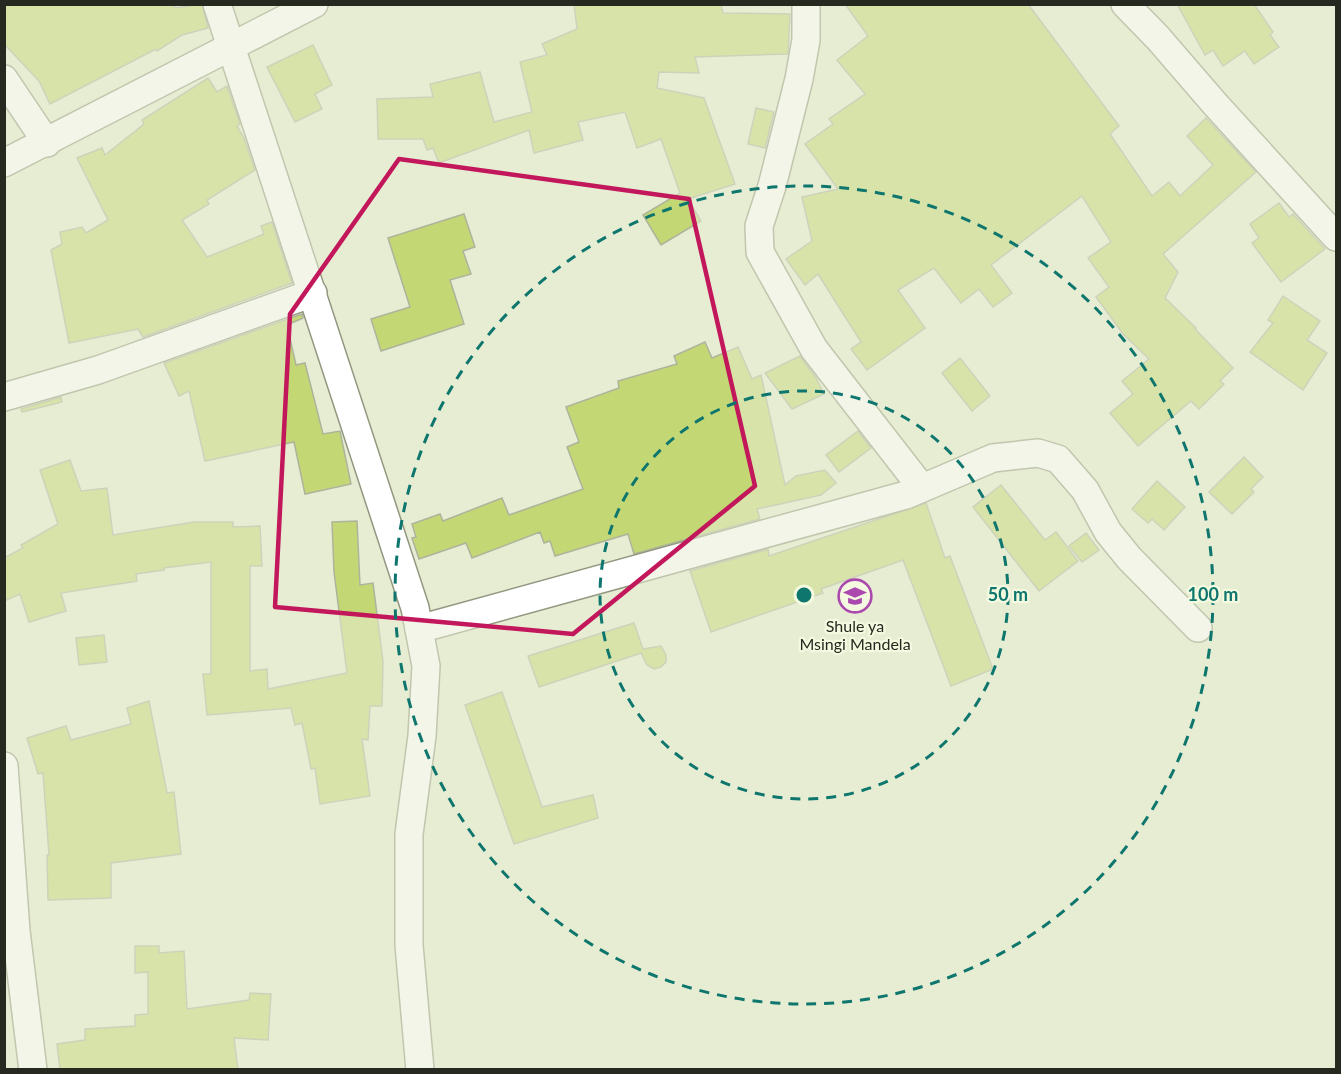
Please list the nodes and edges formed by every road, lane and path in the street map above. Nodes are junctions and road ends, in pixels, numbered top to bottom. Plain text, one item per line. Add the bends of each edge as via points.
1 (218, 4) edge
2 (314, 4) edge
3 (806, 4) edge
4 (1125, 4) edge
5 (232, 44) junction
6 (4, 79) edge
7 (47, 143) junction
8 (4, 163) edge
9 (1336, 237) edge
10 (313, 293) junction
11 (4, 397) edge
12 (922, 488) junction
13 (1198, 628) dead end
14 (419, 629) junction
15 (4, 766) edge
16 (10, 931) edge
17 (33, 1070) edge
18 (420, 1070) edge

1 - 5 street
2 - 5 street
3 - 12 street via 806,40 799,79 759,226 760,252 814,349
4 - 9 street
5 - 7 street
5 - 10 street
6 - 7 street
7 - 8 street
10 - 11 street via 98,370
10 - 14 street
12 - 13 street via 993,458 1038,453 1058,459 1085,490 1108,532 1129,558
12 - 14 street
14 - 18 street via 426,666 422,736 409,834 409,945
15 - 16 street
16 - 17 street

